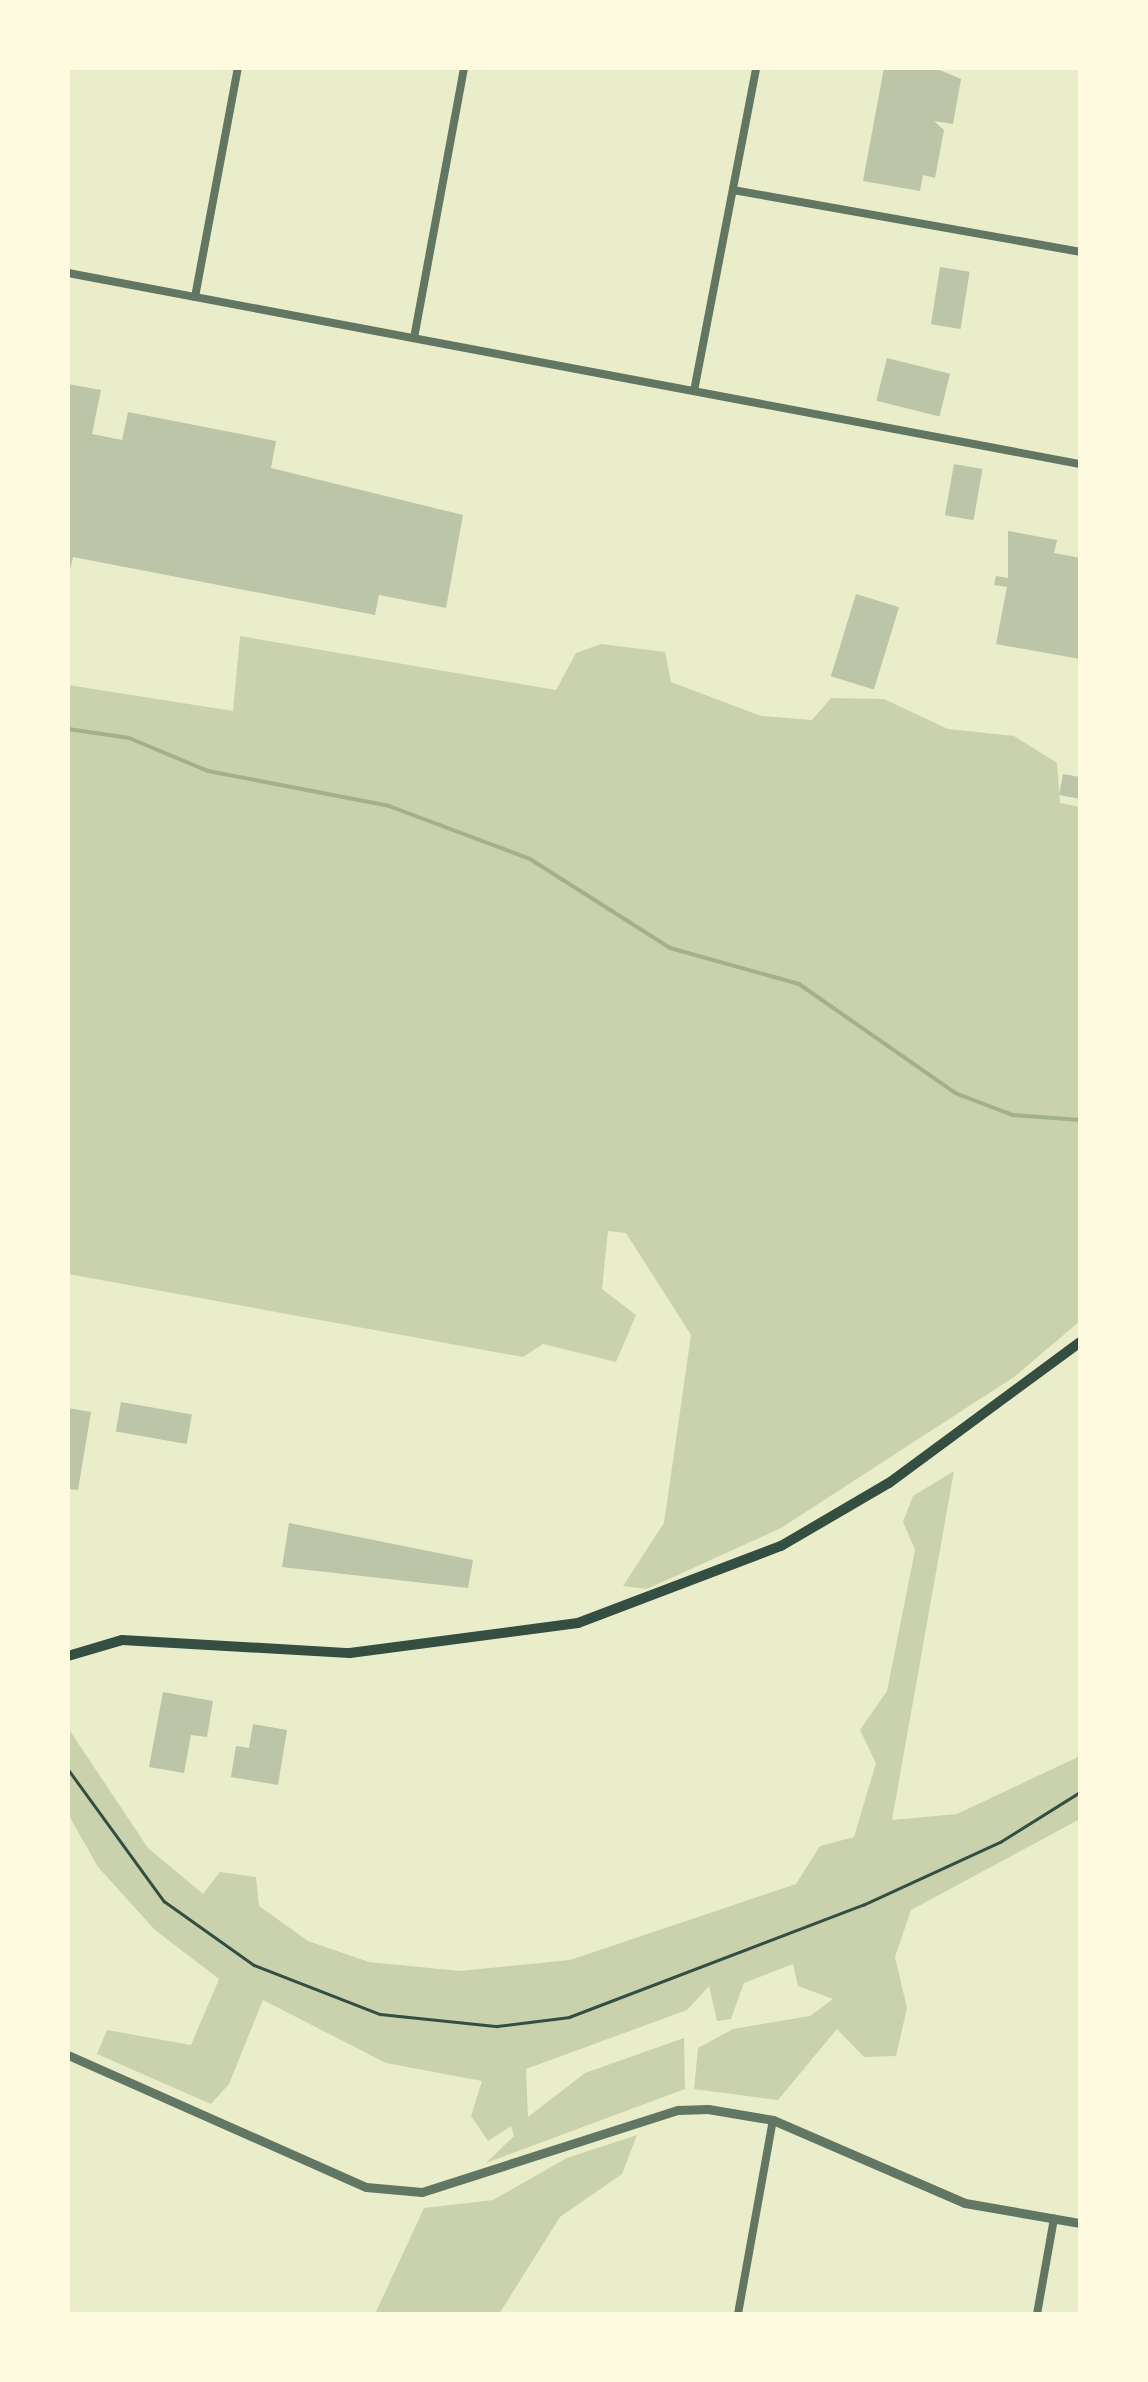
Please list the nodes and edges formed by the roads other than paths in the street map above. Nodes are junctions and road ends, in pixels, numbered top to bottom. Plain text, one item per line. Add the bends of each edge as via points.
1 (238, 68) edge
2 (464, 68) edge
3 (756, 68) edge
4 (733, 190) junction
5 (1080, 252) edge
6 (68, 272) edge
7 (195, 297) junction
8 (414, 338) junction
9 (694, 391) junction
10 (1080, 464) edge
11 (1080, 1342) edge
12 (68, 1656) edge
13 (68, 2055) edge
14 (774, 2120) junction
15 (1054, 2219) junction
16 (1080, 2223) edge
17 (738, 2314) edge
18 (1038, 2314) edge

1 - 7 street
2 - 8 street
3 - 4 street
4 - 5 street
4 - 9 street
6 - 7 street
7 - 8 street
8 - 9 street
9 - 10 street
11 - 12 main road via 889,1483 781,1546 578,1623 486,1642 350,1654 122,1640
13 - 14 street via 366,2187 404,2190 678,2110
14 - 15 street via 965,2204
14 - 17 street
15 - 16 street
15 - 18 street

